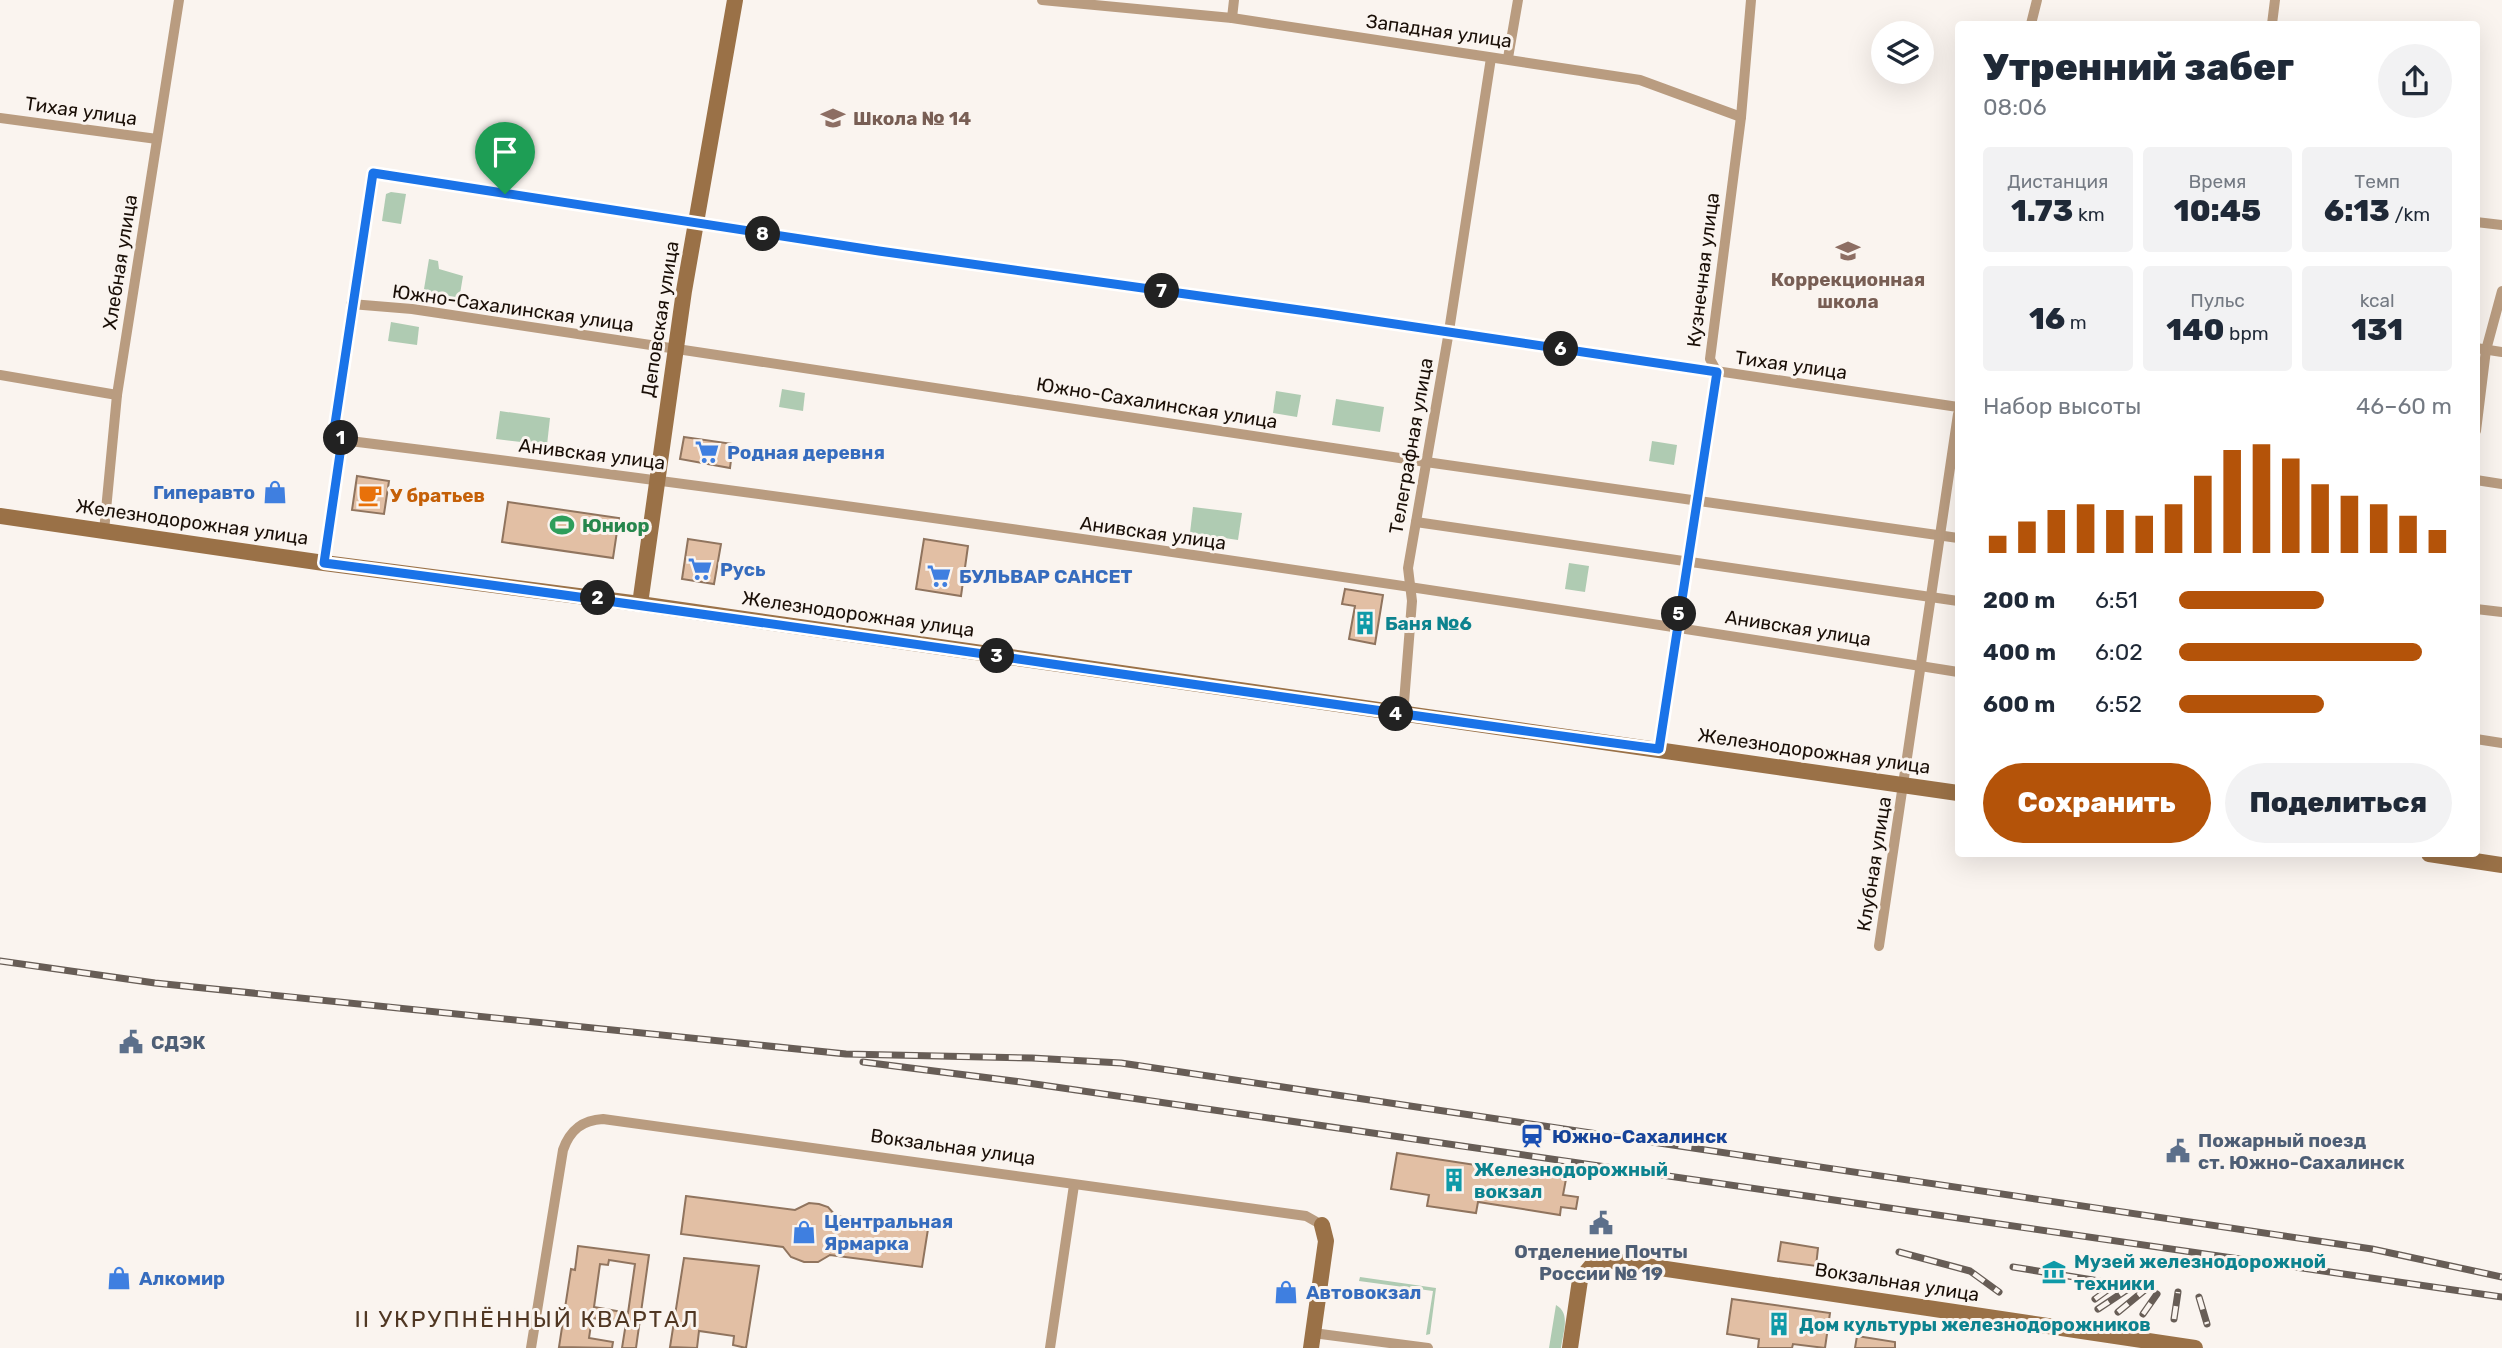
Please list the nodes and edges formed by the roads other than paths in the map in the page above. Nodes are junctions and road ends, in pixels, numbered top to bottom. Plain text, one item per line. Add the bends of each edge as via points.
1 (178, 0) edge
2 (735, 0) edge
3 (1042, 0) edge
4 (1234, 0) edge
5 (1518, 0) edge
6 (1751, 0) edge
7 (2037, 0) edge
8 (2275, 0) edge
9 (1231, 18) junction
10 (2032, 21) edge
11 (2272, 21) edge
12 (1490, 58) junction
13 (1508, 58) junction
14 (1741, 117) junction
15 (0, 118) edge
16 (157, 139) junction
17 (2480, 222) edge
18 (697, 224) junction
19 (2502, 225) edge
20 (2502, 291) edge
21 (351, 304) junction
22 (1449, 331) junction
23 (2481, 349) edge
24 (676, 350) junction
25 (2502, 352) edge
26 (1717, 372) junction
27 (0, 375) edge
28 (117, 394) junction
29 (1955, 407) edge
30 (1955, 433) edge
31 (342, 440) junction
32 (1426, 462) junction
33 (657, 480) junction
34 (2480, 481) edge
35 (2502, 484) edge
36 (1698, 500) junction
37 (0, 516) edge
38 (1416, 522) junction
39 (104, 531) junction
40 (1939, 535) junction
41 (1955, 538) edge
42 (1688, 562) junction
43 (324, 563) junction
44 (1409, 586) junction
45 (1931, 597) junction
46 (1955, 601) edge
47 (640, 604) junction
48 (2480, 609) edge
49 (2502, 612) edge
50 (1677, 626) junction
51 (1920, 666) junction
52 (1955, 672) edge
53 (1402, 715) junction
54 (2480, 740) edge
55 (2502, 743) edge
56 (1659, 749) junction
57 (1905, 786) junction
58 (1955, 793) edge
59 (2449, 857) edge
60 (2502, 865) edge
61 (1879, 946) dead end
62 (1074, 1185) junction
63 (1322, 1225) joint
64 (1312, 1340) edge
65 (531, 1348) edge
66 (1050, 1348) edge
67 (1428, 1348) edge
68 (1570, 1348) edge
69 (2195, 1348) edge

1 - 16 street, Хлебная улица
2 - 18 main road, Деповская улица
3 - 9 street, Западная улица
4 - 9 street
5 - 13 street
6 - 14 street, Кузнечная улица
7 - 10 street
8 - 11 street
9 - 12 street, Западная улица
12 - 13 street, Западная улица
12 - 22 street, Телеграфная улица
13 - 14 street, Западная улица via 1640,80
14 - 26 street, Кузнечная улица via 1710,359
15 - 16 street, Тихая улица
16 - 28 street, Хлебная улица
17 - 19 street
18 - 21 street, Тихая улица via 373,173
18 - 22 street, Тихая улица
18 - 24 main road, Деповская улица
20 - 23 street
21 - 24 street, Южно-Сахалинская улица via 412,309
21 - 31 street via 335,424
22 - 26 street, Тихая улица
22 - 32 street, Телеграфная улица
23 - 25 street
24 - 32 street, Южно-Сахалинская улица
24 - 33 main road, Деповская улица
26 - 29 street, Тихая улица
26 - 36 street, Кузнечная улица
27 - 28 street
28 - 39 street, Хлебная улица
30 - 40 street, Клубная улица
31 - 33 street, Анивская улица
31 - 43 street
32 - 36 street, Южно-Сахалинская улица
32 - 38 street, Телеграфная улица
33 - 44 street, Анивская улица
33 - 47 main road, Деповская улица
34 - 35 street
36 - 40 street, Южно-Сахалинская улица
36 - 42 street, Кузнечная улица
37 - 39 main road, Железнодорожная улица
38 - 42 street
38 - 44 street, Телеграфная улица
39 - 43 main road, Железнодорожная улица
40 - 41 street, Южно-Сахалинская улица
40 - 45 street, Клубная улица
42 - 45 street
42 - 50 street, Кузнечная улица
43 - 47 main road, Железнодорожная улица
44 - 50 street, Анивская улица
44 - 53 street, Телеграфная улица via 1412,601
45 - 46 street
45 - 51 street, Клубная улица
47 - 53 main road, Железнодорожная улица
48 - 49 street
50 - 51 street, Анивская улица
50 - 56 street, Кузнечная улица
51 - 52 street, Анивская улица
51 - 57 street, Клубная улица
53 - 56 main road, Железнодорожная улица
54 - 55 street
56 - 57 main road, Железнодорожная улица
57 - 58 main road, Железнодорожная улица
57 - 61 street, Клубная улица
59 - 60 main road
62 - 63 street, Вокзальная улица via 1306,1216
62 - 65 street, Вокзальная улица via 592,1120 576,1127 563,1150
62 - 66 street
63 - 64 main road via 1326,1241
64 - 67 street
68 - 69 main road, Вокзальная улица via 1580,1280 1593,1264 1606,1261

